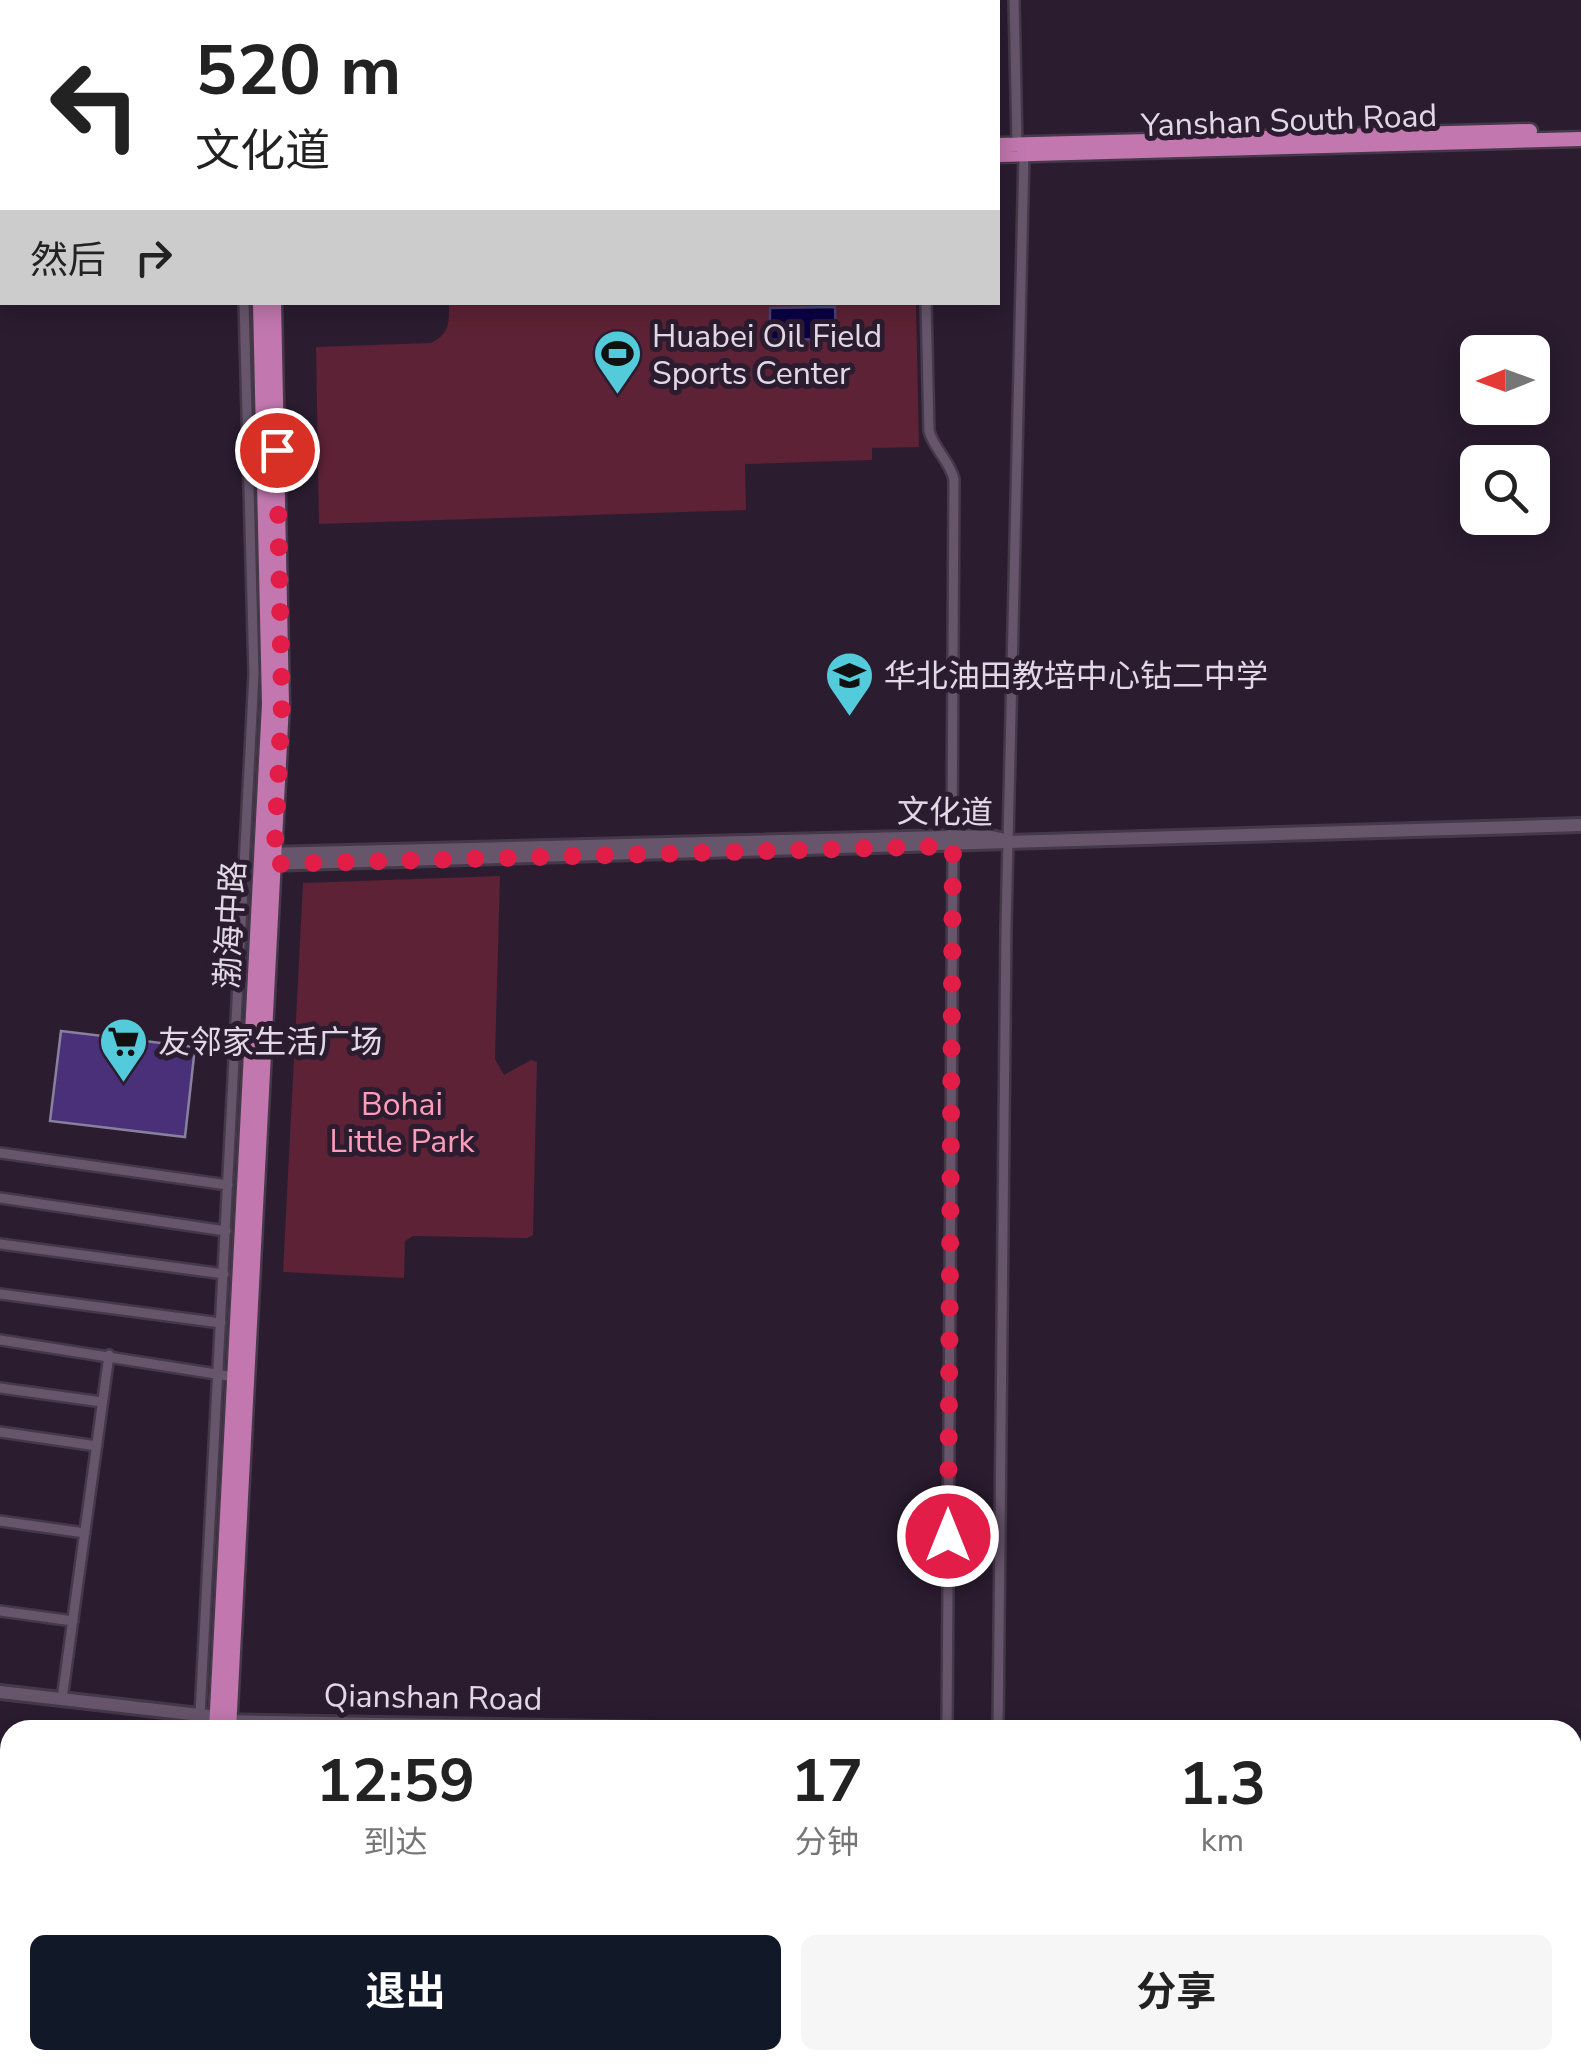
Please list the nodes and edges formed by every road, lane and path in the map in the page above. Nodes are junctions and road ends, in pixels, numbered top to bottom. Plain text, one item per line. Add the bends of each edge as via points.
1 (1014, 0) edge
2 (1581, 130) edge
3 (1581, 139) edge
4 (1000, 145) edge
5 (1021, 149) junction
6 (1000, 154) edge
7 (244, 305) edge
8 (260, 305) edge
9 (274, 305) edge
10 (926, 305) edge
11 (1581, 825) edge
12 (1008, 840) junction
13 (952, 842) junction
14 (267, 859) junction
15 (0, 1153) edge
16 (228, 1185) junction
17 (0, 1198) edge
18 (226, 1231) junction
19 (0, 1244) edge
20 (224, 1274) junction
21 (0, 1294) edge
22 (221, 1323) junction
23 (0, 1340) edge
24 (109, 1355) junction
25 (227, 1375) junction
26 (0, 1388) edge
27 (102, 1402) junction
28 (0, 1432) edge
29 (96, 1446) junction
30 (0, 1521) edge
31 (84, 1533) junction
32 (0, 1611) edge
33 (73, 1621) junction
34 (0, 1692) edge
35 (62, 1699) junction
36 (200, 1715) junction
37 (212, 1720) edge
38 (222, 1720) edge
39 (222, 1720) edge
40 (947, 1720) edge
41 (998, 1720) edge

1 - 5 street
2 - 5 main road, Yanshan South Road
3 - 5 main road, Yanshan South Road
4 - 5 main road, Yanshan South Road
5 - 6 main road, Yanshan South Road
5 - 12 street
7 - 16 street via 254,674
8 - 14 main road, 渤海中路
9 - 14 main road, 渤海中路 via 282,670
10 - 13 street via 930,431 954,479
11 - 12 main road, 文化道
12 - 13 main road, 文化道
12 - 41 street
13 - 14 main road, 文化道
13 - 40 street
14 - 25 main road, 渤海中路
14 - 38 main road, 渤海中路
15 - 16 street
16 - 18 street
17 - 18 street
18 - 20 street
19 - 20 street
20 - 22 street
21 - 22 street
22 - 25 street
23 - 24 street
24 - 25 street
24 - 27 street
25 - 36 street
25 - 39 main road, 渤海中路
26 - 27 street
27 - 29 street
28 - 29 street
29 - 31 street
30 - 31 street
31 - 33 street
32 - 33 street
33 - 35 street
34 - 35 main road, Qianshan Road
35 - 36 main road, Qianshan Road
36 - 37 main road, Qianshan Road

